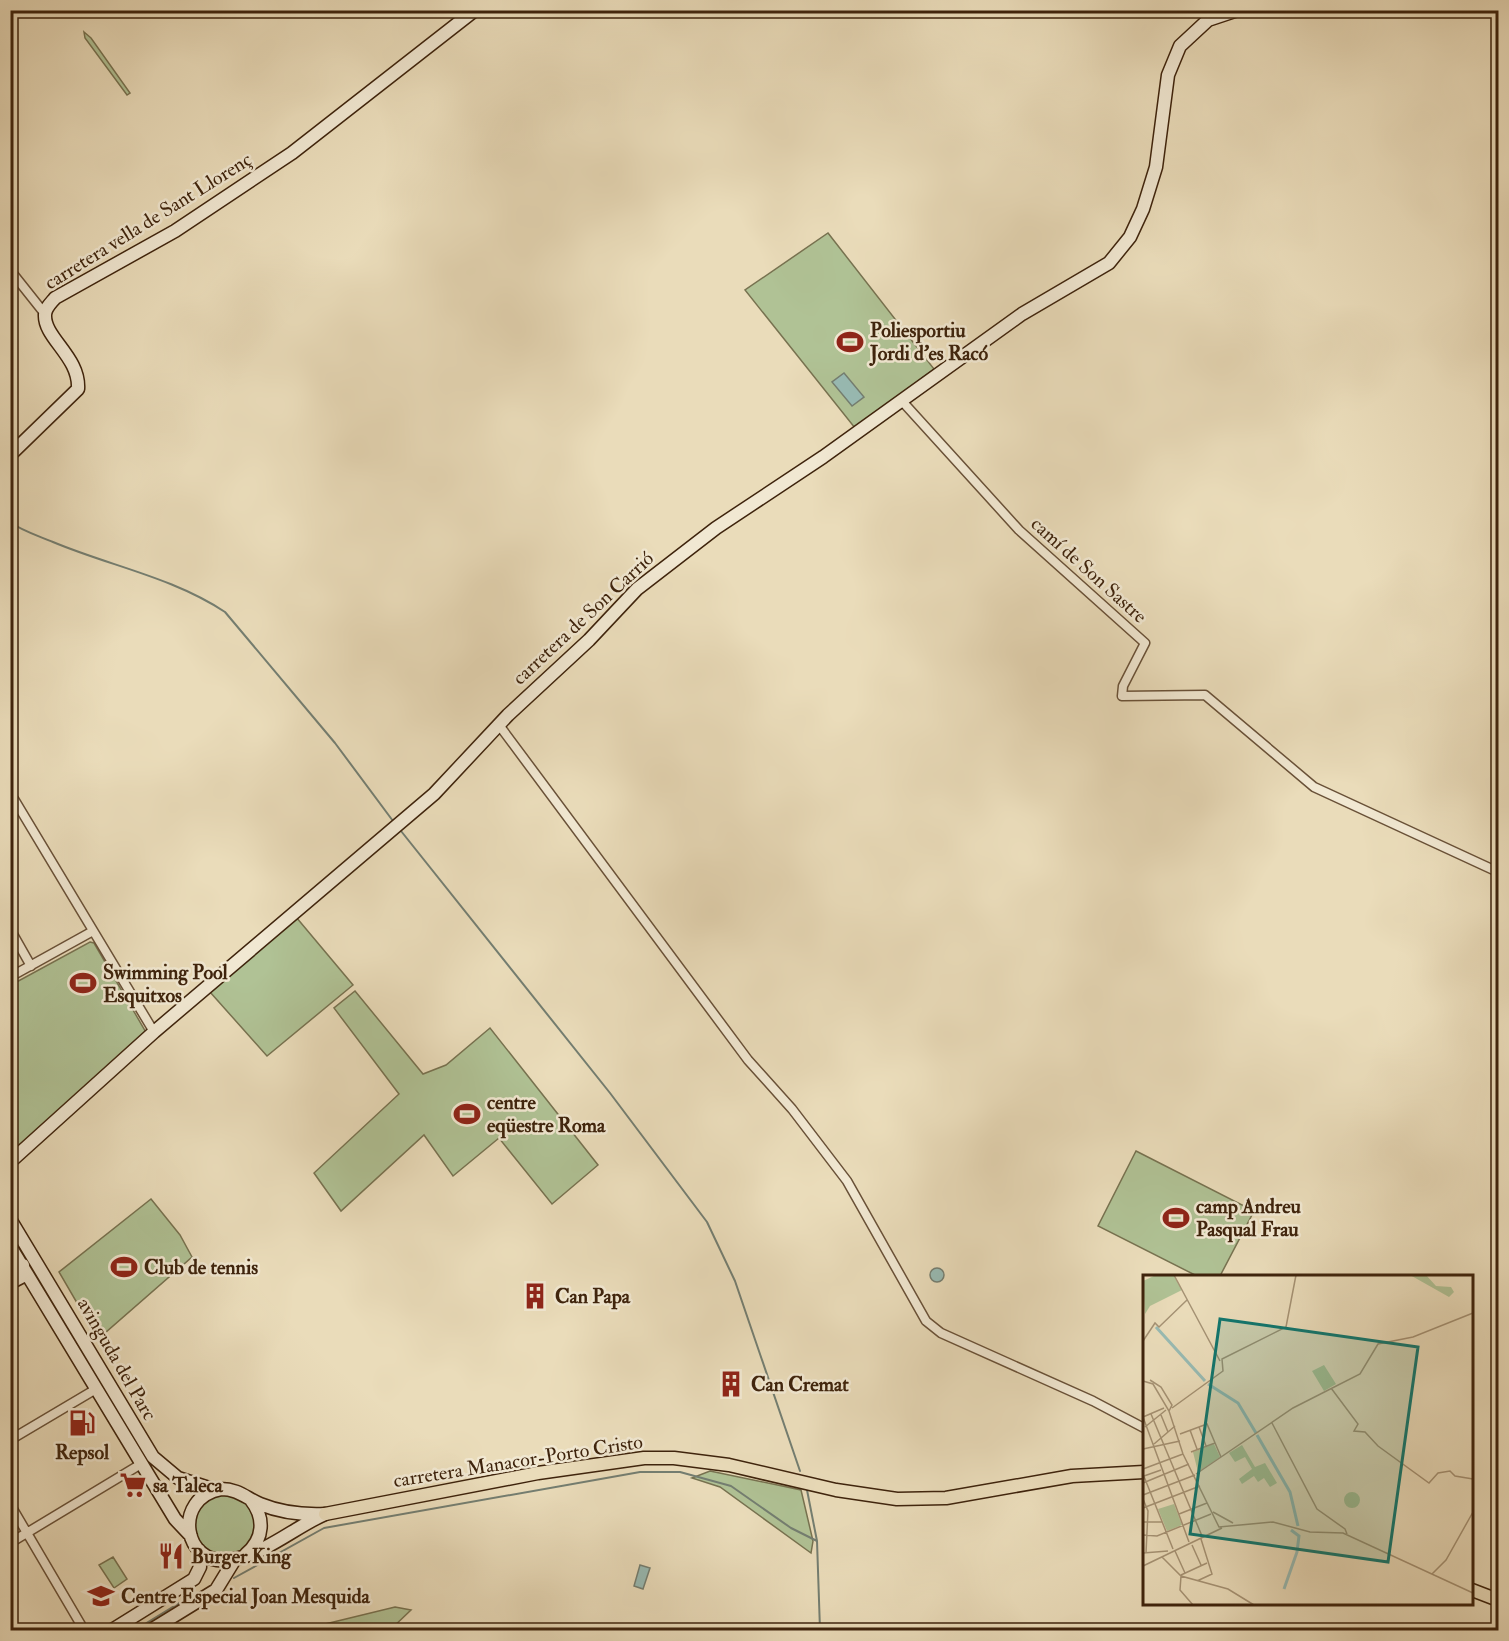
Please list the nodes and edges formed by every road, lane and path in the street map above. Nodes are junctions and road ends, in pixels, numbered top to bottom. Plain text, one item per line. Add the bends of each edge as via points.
1 (475, 10) edge
2 (1238, 10) edge
3 (10, 270) edge
4 (45, 314) junction
5 (901, 400) junction
6 (10, 455) edge
7 (499, 725) junction
8 (12, 800) edge
9 (1498, 872) edge
10 (10, 929) edge
11 (93, 932) junction
12 (31, 966) junction
13 (10, 977) edge
14 (154, 1032) junction
15 (10, 1162) edge
16 (10, 1220) edge
17 (10, 1246) edge
18 (25, 1270) junction
19 (10, 1272) edge
20 (10, 1283) edge
21 (96, 1389) junction
22 (1143, 1427) edge
23 (10, 1440) edge
24 (141, 1464) junction
25 (1143, 1472) edge
26 (215, 1490) junction
27 (251, 1500) junction
28 (10, 1504) edge
29 (325, 1514) junction
30 (28, 1533) junction
31 (190, 1536) junction
32 (10, 1543) edge
33 (199, 1550) junction
34 (240, 1557) junction
35 (1473, 1590) edge
36 (1498, 1600) edge
37 (84, 1630) edge
38 (112, 1630) edge
39 (152, 1630) edge

1 - 4 street, carretera vella de Sant Llorenç via 292,153 175,231 55,298
2 - 5 street, carretera de Son Carrió via 1208,20 1180,46 1168,75 1156,167 1143,209 1130,237 1109,263 1022,314
3 - 4 street
4 - 6 street, carretera vella de Sant Llorenç via 46,323 79,375 78,389
5 - 7 street, carretera de Son Carrió via 824,458 716,528 637,589
5 - 9 street, camí de Son Sastre via 1019,530 1145,643 1123,686 1122,696 1205,695 1314,787
7 - 14 street, carretera de Son Carrió via 434,794
7 - 22 street via 748,1060 847,1181 926,1321 941,1333
8 - 11 street
10 - 12 street
11 - 12 street
11 - 14 street
12 - 13 street
14 - 15 street, carretera de Son Carrió
16 - 26 street, avinguda del Parc via 153,1457 178,1478
17 - 18 street, avinguda del Parc
18 - 19 street
18 - 20 street
18 - 21 street, avinguda del Parc
21 - 23 street
21 - 24 street, avinguda del Parc
24 - 30 street
24 - 31 street, avinguda del Parc
25 - 29 main road, carretera Manacor-Porto Cristo via 1072,1476 946,1498 897,1499 836,1490 711,1462 644,1458 538,1473
26 - 27 street via 234,1490
26 - 31 street via 199,1500 192,1511
27 - 29 street via 286,1513
27 - 34 street via 261,1525 255,1545
28 - 30 street
29 - 34 street
30 - 32 street
30 - 37 street
31 - 33 street
33 - 34 street via 220,1561
33 - 38 street via 200,1567 188,1584
34 - 39 street via 216,1590
35 - 36 main road

